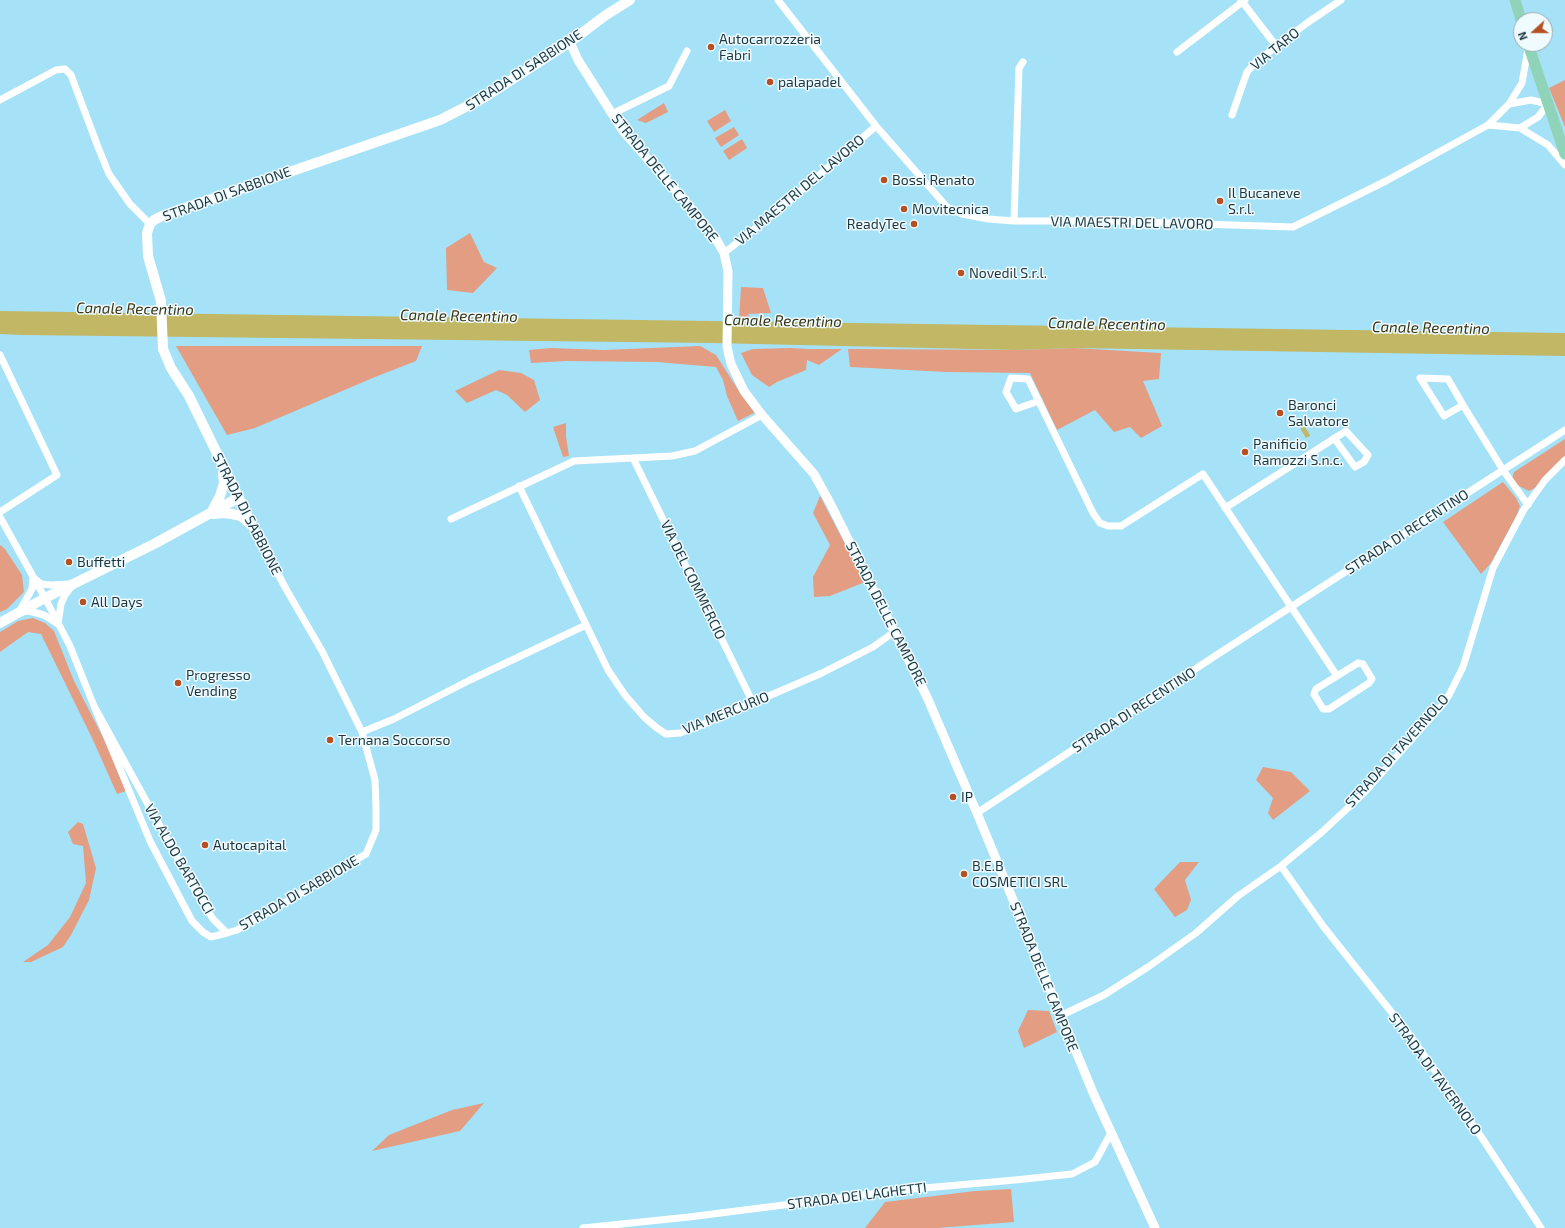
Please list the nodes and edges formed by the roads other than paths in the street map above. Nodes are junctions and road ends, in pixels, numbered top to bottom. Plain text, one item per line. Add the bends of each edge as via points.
1 (630, 0) edge
2 (778, 0) edge
3 (1341, 0) edge
4 (1516, 0) edge
5 (1243, 1) edge
6 (1519, 12) edge
7 (570, 42) junction
8 (1277, 47) junction
9 (687, 51) dead end
10 (1177, 52) dead end
11 (1527, 52) edge
12 (1530, 52) edge
13 (1023, 62) dead end
14 (0, 100) edge
15 (1509, 104) junction
16 (1548, 104) junction
17 (612, 114) junction
18 (1232, 116) dead end
19 (1488, 125) junction
20 (876, 126) junction
21 (1520, 128) junction
22 (1565, 154) edge
23 (1565, 164) edge
24 (1014, 221) junction
25 (150, 224) junction
26 (724, 253) junction
27 (0, 355) edge
28 (2, 365) edge
29 (1039, 401) junction
30 (1464, 405) junction
31 (762, 415) junction
32 (1565, 430) edge
33 (1334, 438) junction
34 (633, 458) junction
35 (1565, 460) edge
36 (221, 463) junction
37 (1503, 470) junction
38 (519, 486) junction
39 (238, 498) junction
40 (1528, 505) junction
41 (1225, 508) junction
42 (0, 512) edge
43 (210, 515) junction
44 (0, 517) edge
45 (451, 519) dead end
46 (253, 527) junction
47 (33, 578) junction
48 (73, 584) junction
49 (45, 598) junction
50 (1291, 607) junction
51 (20, 612) junction
52 (0, 623) edge
53 (58, 624) junction
54 (586, 625) junction
55 (894, 632) junction
56 (1337, 676) junction
57 (753, 703) junction
58 (94, 706) junction
59 (362, 732) junction
60 (977, 813) junction
61 (1281, 866) junction
62 (227, 933) junction
63 (1060, 1016) junction
64 (1111, 1133) junction
65 (583, 1228) edge
66 (1155, 1228) edge
67 (1541, 1228) edge

1 - 7 main road, STRADA DI SABBIONE
2 - 20 street, VIA MAESTRI DEL LAVORO
3 - 8 street, VIA TARO
4 - 6 main road
5 - 8 street
5 - 10 street
7 - 17 street, STRADA DELLE CAMPORE via 578,60
7 - 25 main road, STRADA DI SABBIONE via 478,101 440,120 162,216
8 - 18 street, VIA TARO via 1247,72
9 - 17 street via 669,86
11 - 15 street, VIA MAESTRI DEL LAVORO via 1522,83
12 - 16 main road
13 - 24 street via 1019,68
14 - 25 street via 56,70 65,69 71,75 110,174 130,204
15 - 16 street via 1531,100
15 - 19 street, VIA MAESTRI DEL LAVORO
16 - 21 street via 1538,118
16 - 22 main road
17 - 26 street, STRADA DELLE CAMPORE via 623,131 715,237
19 - 21 street
19 - 24 street, VIA MAESTRI DEL LAVORO via 1386,181 1293,227 1111,221
20 - 24 street, VIA MAESTRI DEL LAVORO via 947,207 962,214
20 - 26 street, VIA MAESTRI DEL LAVORO via 781,208
21 - 23 street via 1548,145
25 - 36 main road, STRADA DI SABBIONE via 147,233 148,256 161,301 163,349
26 - 31 street, STRADA DELLE CAMPORE via 728,271 727,347 731,364 744,391
27 - 28 street
28 - 42 street via 57,475
29 - 29 street via 1028,378 1011,378 1006,392 1016,409
29 - 41 street via 1100,523 1121,526 1202,474
30 - 30 street via 1448,379 1420,378 1444,416
30 - 37 street
31 - 34 street via 695,451 672,456
31 - 55 street, STRADA DELLE CAMPORE via 814,474
32 - 37 street, STRADA DI RECENTINO
33 - 33 street via 1346,431 1368,455 1364,462 1355,467
33 - 41 street
34 - 38 street via 574,461
34 - 57 street, VIA DEL COMMERCIO
35 - 40 street, STRADA DI TAVERNOLO via 1545,480
36 - 39 main road, STRADA DI SABBIONE
36 - 43 main road via 224,483
37 - 40 street
37 - 50 street, STRADA DI RECENTINO
38 - 45 street
38 - 54 street, VIA MERCURIO
39 - 43 main road
39 - 46 main road, STRADA DI SABBIONE
40 - 61 street, STRADA DI TAVERNOLO via 1493,568 1463,667 1443,704 1364,793
41 - 50 street
43 - 46 main road via 222,513 241,516
43 - 48 main road
44 - 47 street, VIA ALDO BARTOCCI
46 - 59 street, STRADA DI SABBIONE via 322,651
47 - 48 street via 41,584
47 - 49 street, VIA ALDO BARTOCCI
47 - 51 street via 32,589
48 - 49 main road
48 - 53 street via 61,604
49 - 51 main road
49 - 53 street, VIA ALDO BARTOCCI
50 - 56 street
50 - 60 street, STRADA DI RECENTINO
51 - 52 main road
51 - 53 street via 44,615
53 - 58 street, VIA ALDO BARTOCCI via 70,646
54 - 57 street, VIA MERCURIO via 608,670 625,695 644,717 666,734 699,726
54 - 59 street via 394,719
55 - 57 street, VIA MERCURIO via 873,647 822,673
55 - 60 street, STRADA DELLE CAMPORE via 927,697
56 - 56 street via 1316,689 1314,694 1323,709 1329,709 1369,684 1372,679 1363,664 1358,663
58 - 62 street, VIA ALDO BARTOCCI via 194,890
58 - 62 street, VIA ALDO BARTOCCI via 150,841 192,921 211,937
59 - 62 street, STRADA DI SABBIONE via 375,780 376,807 376,830 366,854 274,910
60 - 63 street, STRADA DELLE CAMPORE
61 - 63 street, STRADA DI TAVERNOLO via 1238,896 1196,933 1148,967 1104,995
61 - 67 street, STRADA DI TAVERNOLO via 1323,926 1412,1038
63 - 64 street, STRADA DELLE CAMPORE
64 - 65 street, STRADA DEI LAGHETTI via 1095,1162 1072,1174 902,1190
64 - 66 street, STRADA DELLE CAMPORE

